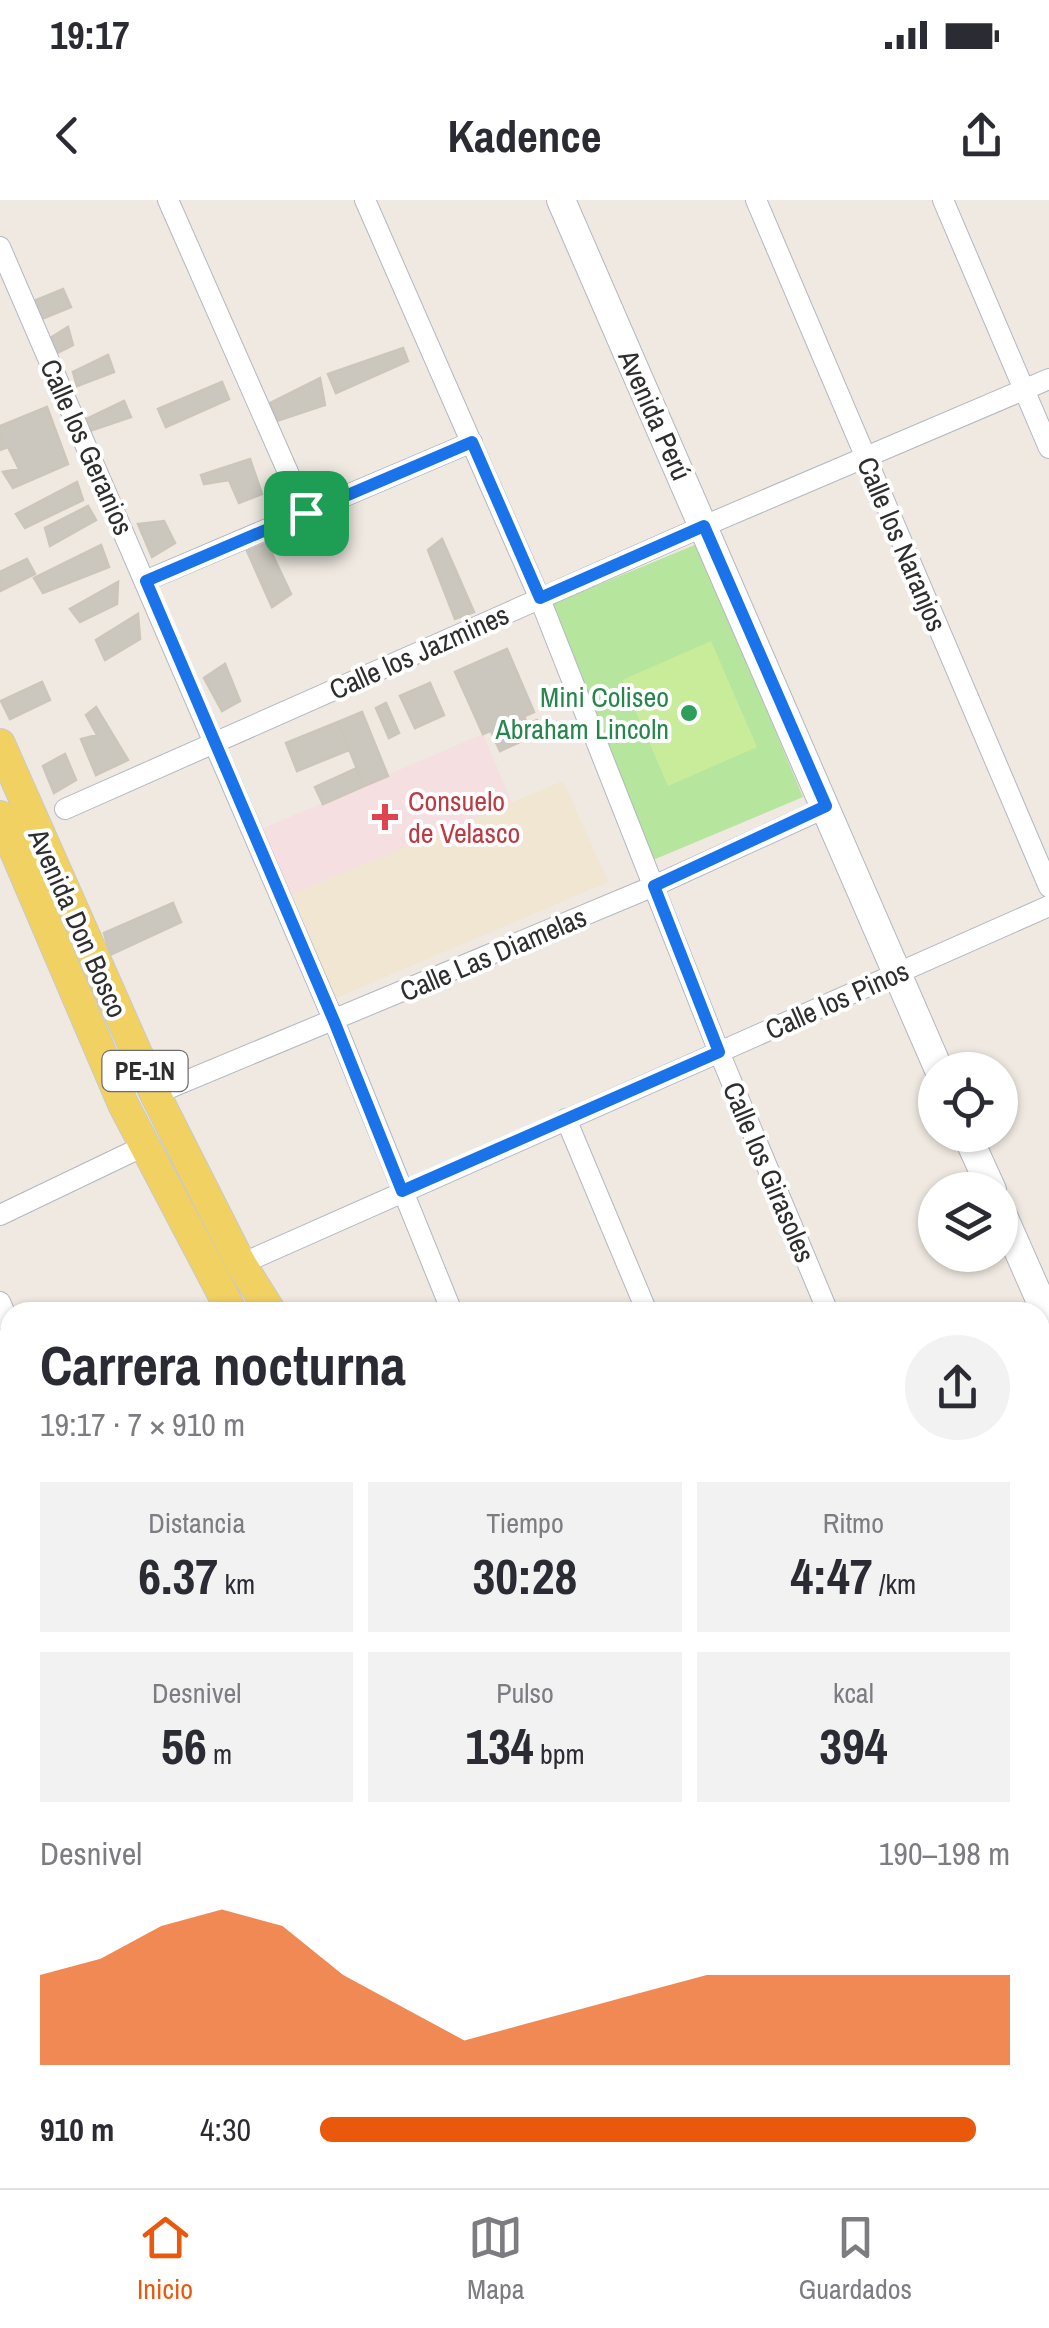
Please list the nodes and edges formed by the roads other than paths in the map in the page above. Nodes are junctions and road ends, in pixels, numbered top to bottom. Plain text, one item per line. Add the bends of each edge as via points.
1 (168, 200) edge
2 (366, 200) edge
3 (562, 200) edge
4 (756, 200) edge
5 (942, 200) edge
6 (0, 246) edge
7 (1049, 379) edge
8 (1024, 390) junction
9 (472, 442) junction
10 (1049, 448) edge
11 (865, 458) junction
12 (306, 513) junction
13 (704, 526) junction
14 (146, 581) junction
15 (540, 598) junction
16 (215, 742) junction
17 (0, 744) edge
18 (826, 806) junction
19 (64, 809) dead end
20 (14, 824) edge
21 (654, 886) junction
22 (1049, 888) edge
23 (1049, 906) edge
24 (896, 974) junction
25 (334, 1021) junction
26 (719, 1052) junction
27 (930, 1052) edge
28 (155, 1094) junction
29 (566, 1119) junction
30 (144, 1146) junction
31 (402, 1191) junction
32 (0, 1215) edge
33 (1018, 1250) edge
34 (241, 1264) junction
35 (227, 1302) edge
36 (265, 1302) edge
37 (448, 1302) edge
38 (643, 1302) edge
39 (824, 1302) edge
40 (1041, 1302) edge

1 - 12 street
2 - 9 street, Calle los Girasoles
3 - 13 street, Avenida Perú
4 - 11 street, Calle los Naranjos
5 - 8 street
6 - 14 street, Calle los Geranios
7 - 8 street, Calle los Jazmines
8 - 10 street
8 - 11 street, Calle los Jazmines
9 - 12 street
9 - 15 street, Calle los Girasoles
11 - 13 street, Calle los Jazmines
11 - 22 street, Calle los Naranjos
12 - 14 street
13 - 15 street, Calle los Jazmines
13 - 18 street, Avenida Perú
14 - 16 street, Calle los Geranios
15 - 16 street, Calle los Jazmines
15 - 21 street, Calle los Girasoles
16 - 19 street, Calle los Jazmines
16 - 25 street, Calle los Geranios
17 - 20 main road, Avenida Don Bosco / PE-1N
18 - 21 street, Calle Las Diamelas
18 - 24 street, Avenida Perú
20 - 28 main road, Avenida Don Bosco / PE-1N
20 - 30 main road, Avenida Don Bosco / PE-1N
21 - 25 street, Calle Las Diamelas
21 - 26 street, Calle los Girasoles
23 - 24 street, Calle los Pinos
24 - 26 street, Calle los Pinos
24 - 27 street, Avenida Perú
25 - 28 street, Calle Las Diamelas
25 - 31 street, Calle los Geranios
26 - 29 street, Calle los Pinos
26 - 39 street, Calle los Girasoles
28 - 34 main road, Avenida Don Bosco / PE-1N
29 - 31 street, Calle los Pinos
29 - 38 street
30 - 32 street
30 - 35 main road, Avenida Don Bosco / PE-1N
31 - 34 street, Calle los Pinos
31 - 37 street, Calle los Geranios
33 - 40 street
34 - 36 main road, Avenida Don Bosco / PE-1N

